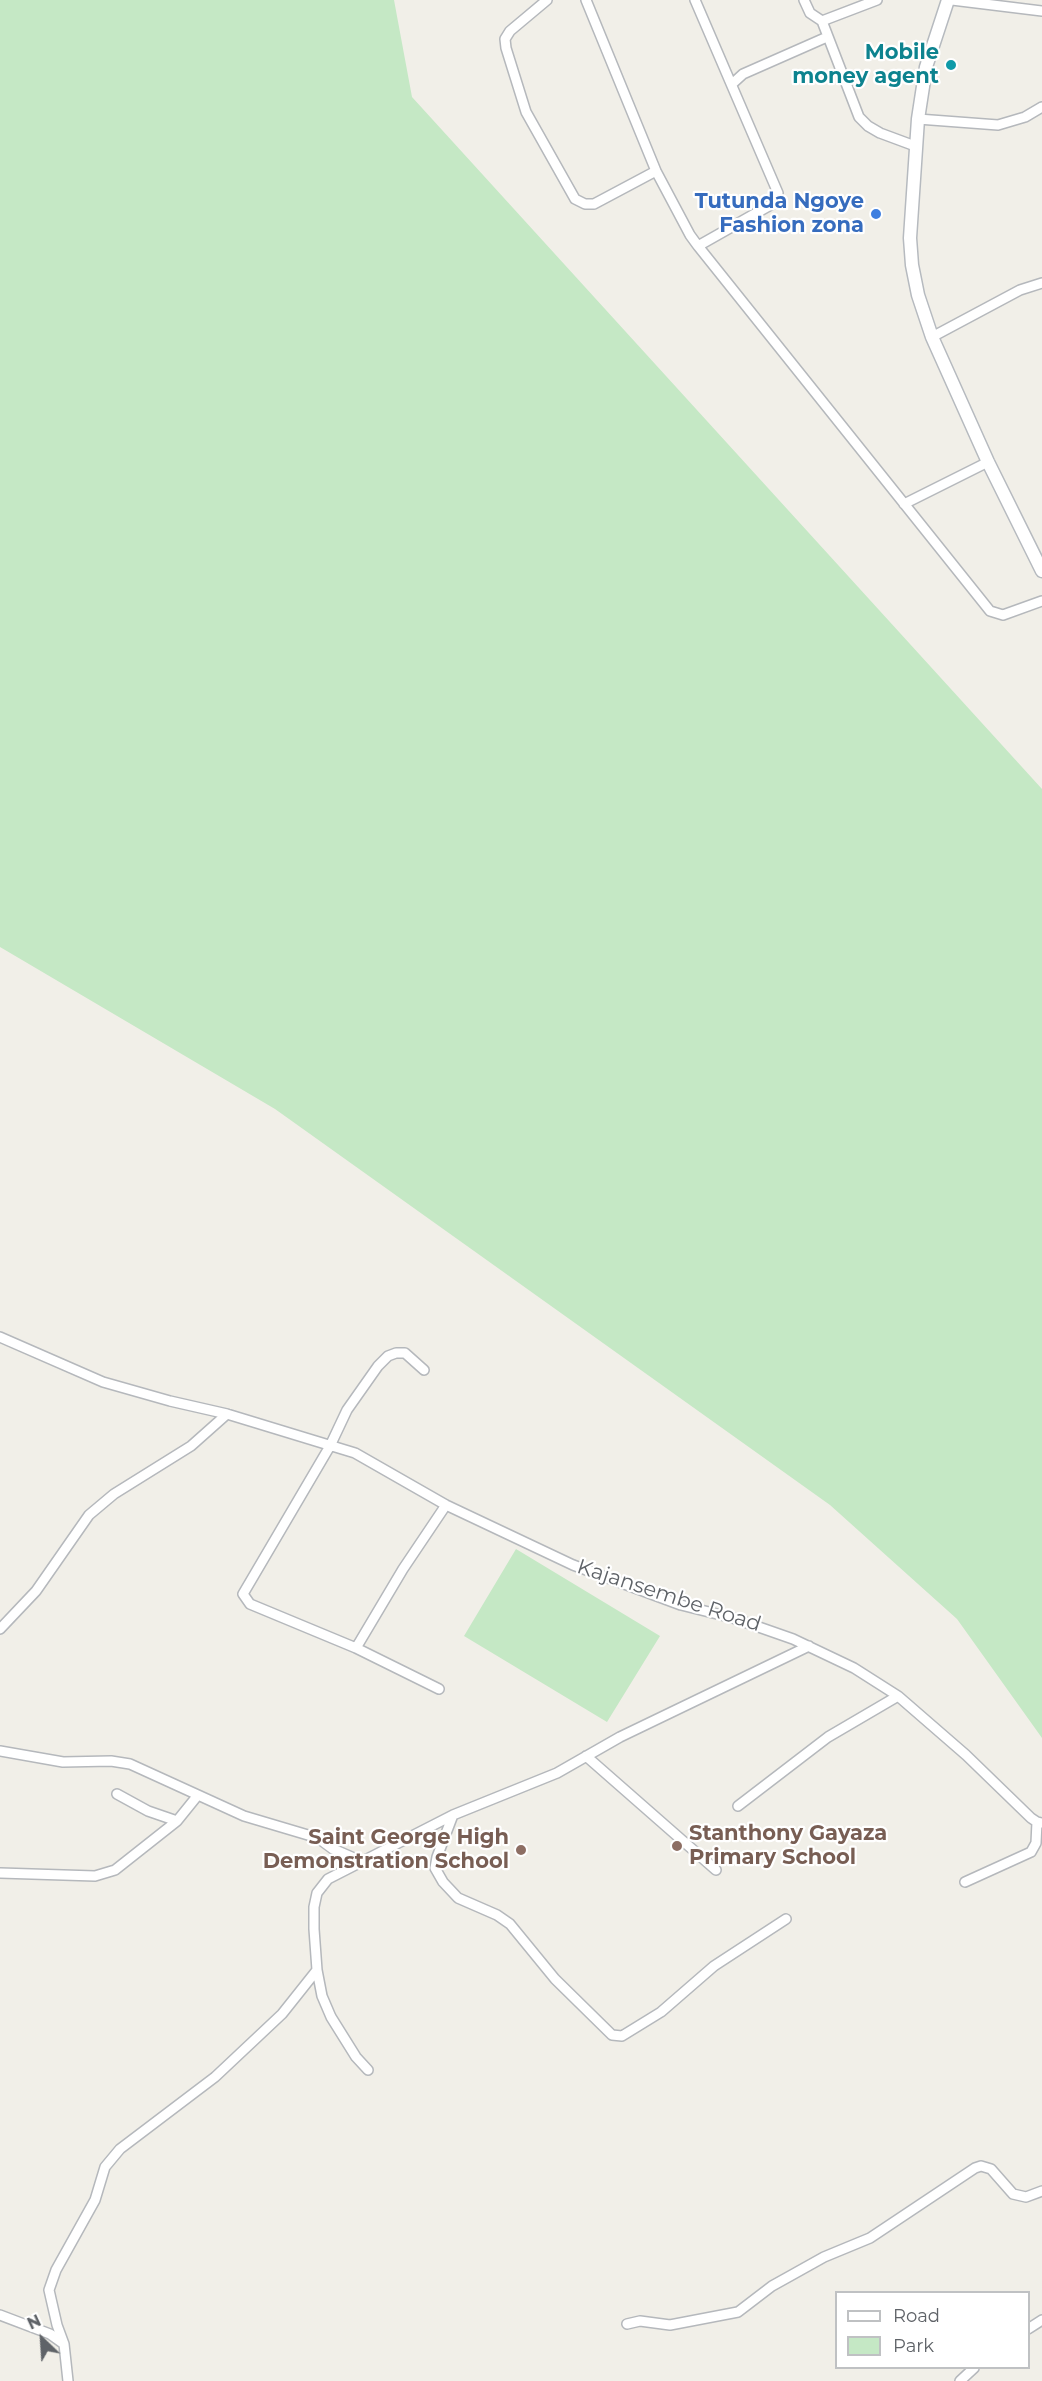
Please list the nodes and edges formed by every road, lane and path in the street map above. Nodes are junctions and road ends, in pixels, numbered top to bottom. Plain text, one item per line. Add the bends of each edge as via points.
1 (548, 0) edge
2 (586, 0) edge
3 (694, 0) edge
4 (804, 0) edge
5 (877, 0) edge
6 (948, 0) edge
7 (952, 0) edge
8 (1042, 11) edge
9 (822, 21) junction
10 (827, 37) junction
11 (726, 72) junction
12 (743, 74) junction
13 (732, 84) junction
14 (1042, 107) edge
15 (918, 119) junction
16 (915, 146) junction
17 (656, 171) junction
18 (698, 246) junction
19 (1042, 283) edge
20 (932, 337) junction
21 (988, 462) junction
22 (904, 504) junction
23 (1042, 571) edge
24 (1042, 601) edge
25 (0, 1337) edge
26 (424, 1370) dead end
27 (227, 1413) junction
28 (330, 1446) junction
29 (446, 1505) junction
30 (0, 1629) edge
31 (808, 1646) junction
32 (356, 1648) junction
33 (439, 1689) dead end
34 (898, 1696) junction
35 (0, 1751) edge
36 (586, 1756) junction
37 (117, 1794) dead end
38 (198, 1796) junction
39 (738, 1806) dead end
40 (453, 1815) junction
41 (177, 1821) junction
42 (1039, 1823) edge
43 (363, 1862) junction
44 (716, 1870) dead end
45 (0, 1873) edge
46 (965, 1882) dead end
47 (786, 1919) dead end
48 (317, 1970) junction
49 (368, 2070) dead end
50 (1042, 2191) edge
51 (0, 2315) edge
52 (627, 2324) dead end
53 (64, 2343) junction
54 (972, 2369) edge
55 (68, 2381) edge
56 (960, 2381) edge

1 - 17 street via 510,31 505,39 506,48 526,112 575,199 594,204
2 - 17 street
3 - 11 street
4 - 9 street via 810,13
5 - 9 street
6 - 15 street via 927,67
7 - 8 street
9 - 10 street
10 - 12 street
10 - 16 street via 859,117 880,133
11 - 12 street
11 - 13 street
12 - 13 street
13 - 18 street via 778,197
14 - 15 street via 998,125
15 - 16 street
16 - 20 street via 912,265
17 - 18 street
18 - 22 street
19 - 20 street via 1020,290
20 - 21 street
21 - 22 street
21 - 23 street
22 - 24 street via 990,611 1003,615
25 - 27 street, Kajansembe Road via 103,1382
26 - 28 street via 405,1353 388,1356 347,1410
27 - 28 street, Kajansembe Road
27 - 30 street via 191,1446 114,1494 89,1515 36,1592
28 - 29 street, Kajansembe Road via 355,1453
28 - 32 street via 243,1594 250,1604
29 - 31 street, Kajansembe Road via 621,1584 778,1632
29 - 32 street
31 - 34 street, Kajansembe Road via 854,1668
31 - 36 street
32 - 33 street
34 - 39 street via 828,1737
34 - 42 street, Kajansembe Road
35 - 38 street via 63,1762 130,1764
36 - 40 street via 557,1773
36 - 44 street
37 - 41 street
38 - 41 street
38 - 43 street via 244,1816 318,1838
40 - 43 street
40 - 47 street via 435,1868 443,1882 458,1898 510,1924 555,1979 612,2035 622,2036 661,2012 714,1966
41 - 45 street via 115,1870 95,1876
42 - 46 street via 1031,1852
43 - 48 street via 328,1880 317,1893
48 - 49 street via 331,2017
48 - 53 street via 282,2014 215,2077 120,2149 105,2167 95,2199 49,2290
50 - 52 street via 1026,2197 1013,2194 991,2169 981,2166 870,2238 824,2257 772,2286 738,2312 670,2325 640,2321
51 - 53 street
53 - 55 street
54 - 56 street

